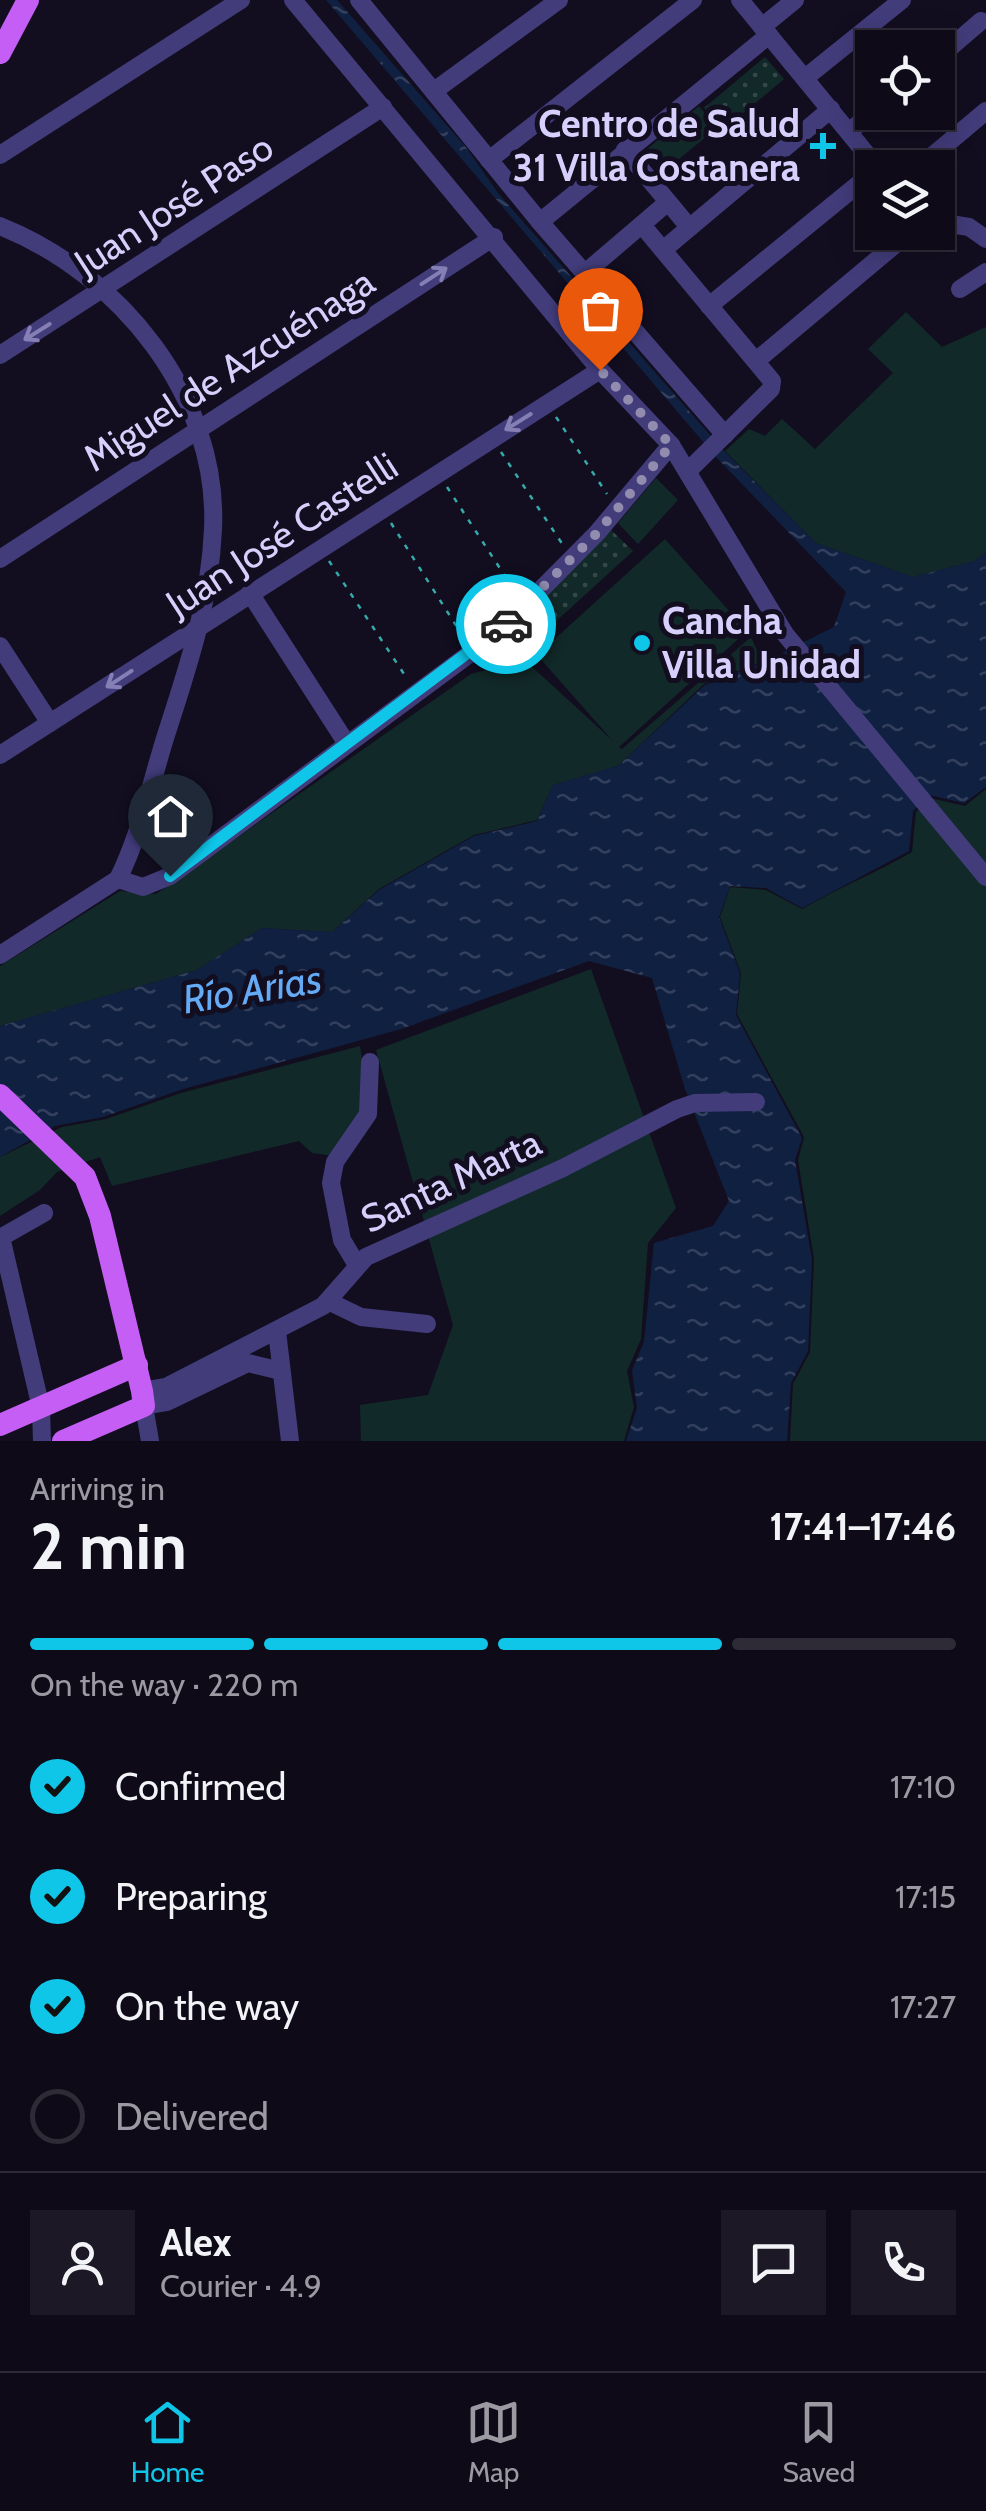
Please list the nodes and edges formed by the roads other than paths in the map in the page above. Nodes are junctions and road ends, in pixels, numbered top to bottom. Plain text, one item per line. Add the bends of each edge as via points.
1 (28, 0) edge
2 (242, 0) edge
3 (292, 0) edge
4 (359, 0) edge
5 (559, 0) edge
6 (693, 0) edge
7 (740, 0) edge
8 (795, 0) edge
9 (902, 0) edge
10 (981, 21) dead end
11 (766, 31) junction
12 (955, 43) edge
13 (0, 53) edge
14 (806, 78) junction
15 (434, 92) junction
16 (383, 107) junction
17 (831, 109) junction
18 (986, 111) edge
19 (855, 127) edge
20 (849, 132) junction
21 (626, 150) junction
22 (861, 150) edge
23 (939, 150) edge
24 (0, 154) edge
25 (489, 160) junction
26 (855, 186) edge
27 (668, 202) junction
28 (540, 222) junction
29 (642, 224) junction
30 (955, 224) edge
31 (0, 226) edge
32 (689, 227) junction
33 (494, 238) junction
34 (986, 239) edge
35 (662, 250) junction
36 (889, 250) edge
37 (986, 272) edge
38 (585, 273) junction
39 (960, 289) dead end
40 (102, 291) junction
41 (710, 306) junction
42 (0, 355) edge
43 (756, 362) junction
44 (600, 370) junction
45 (197, 428) junction
46 (725, 434) junction
47 (671, 445) junction
48 (689, 470) junction
49 (0, 558) edge
50 (250, 593) junction
51 (201, 626) junction
52 (0, 646) edge
53 (50, 724) junction
54 (347, 744) junction
55 (0, 756) edge
56 (986, 876) edge
57 (118, 879) junction
58 (0, 955) edge
59 (370, 1062) dead end
60 (0, 1095) edge
61 (756, 1102) dead end
62 (44, 1213) dead end
63 (0, 1238) edge
64 (357, 1264) junction
65 (328, 1301) junction
66 (427, 1324) dead end
67 (278, 1331) junction
68 (136, 1365) junction
69 (281, 1371) junction
70 (143, 1399) junction
71 (41, 1408) junction
72 (0, 1425) edge
73 (42, 1441) edge
74 (62, 1441) edge
75 (150, 1441) edge
76 (290, 1441) edge

1 - 13 main road
2 - 24 street
3 - 16 street
4 - 15 street
5 - 15 street
6 - 25 street
7 - 11 street
8 - 11 street
9 - 14 street
10 - 12 street
11 - 14 street
11 - 21 street
14 - 17 street
15 - 25 street
16 - 33 street
16 - 40 street, Juan José Paso
17 - 20 street
17 - 32 street
18 - 23 street
19 - 20 street
20 - 22 street
21 - 27 street
21 - 28 street
25 - 28 street
26 - 41 street
27 - 29 street
27 - 32 street
28 - 38 street
29 - 35 street
29 - 38 street
30 - 34 street
31 - 40 street
32 - 35 street
33 - 44 street
45 -> 33 street, Miguel de Azcuénaga
35 - 41 street
36 - 43 street
37 - 39 street
38 - 46 street
40 -> 42 street, Juan José Paso
40 - 45 street via 160,352
41 - 43 street
43 - 46 street via 772,381 770,389
44 - 47 street
44 -> 50 street, Juan José Castelli
45 - 49 street, Miguel de Azcuénaga
45 - 51 street via 213,512
46 - 48 street
47 - 48 street
47 - 54 street via 524,605
48 - 56 street via 785,634
50 - 51 street, Juan José Castelli
50 - 54 street
51 -> 53 street, Juan José Castelli
51 - 57 street
52 - 53 street
53 - 55 street, Juan José Castelli
54 - 57 street via 170,876 144,887
57 - 58 street
59 - 64 street via 368,1114 335,1162 331,1183 342,1240
60 - 68 main road via 74,1163 94,1197
61 - 64 street, Santa Marta via 694,1102
62 - 63 street
63 - 71 street
64 - 65 street, Santa Marta
65 - 66 street via 361,1317
65 - 67 street, Santa Marta
67 - 69 street
67 - 70 street, Santa Marta
68 - 70 main road
68 - 71 main road
69 - 70 street via 248,1363 167,1402
69 - 76 street
70 - 74 main road, Santa Marta
70 - 75 street
71 - 72 main road
71 - 73 street

